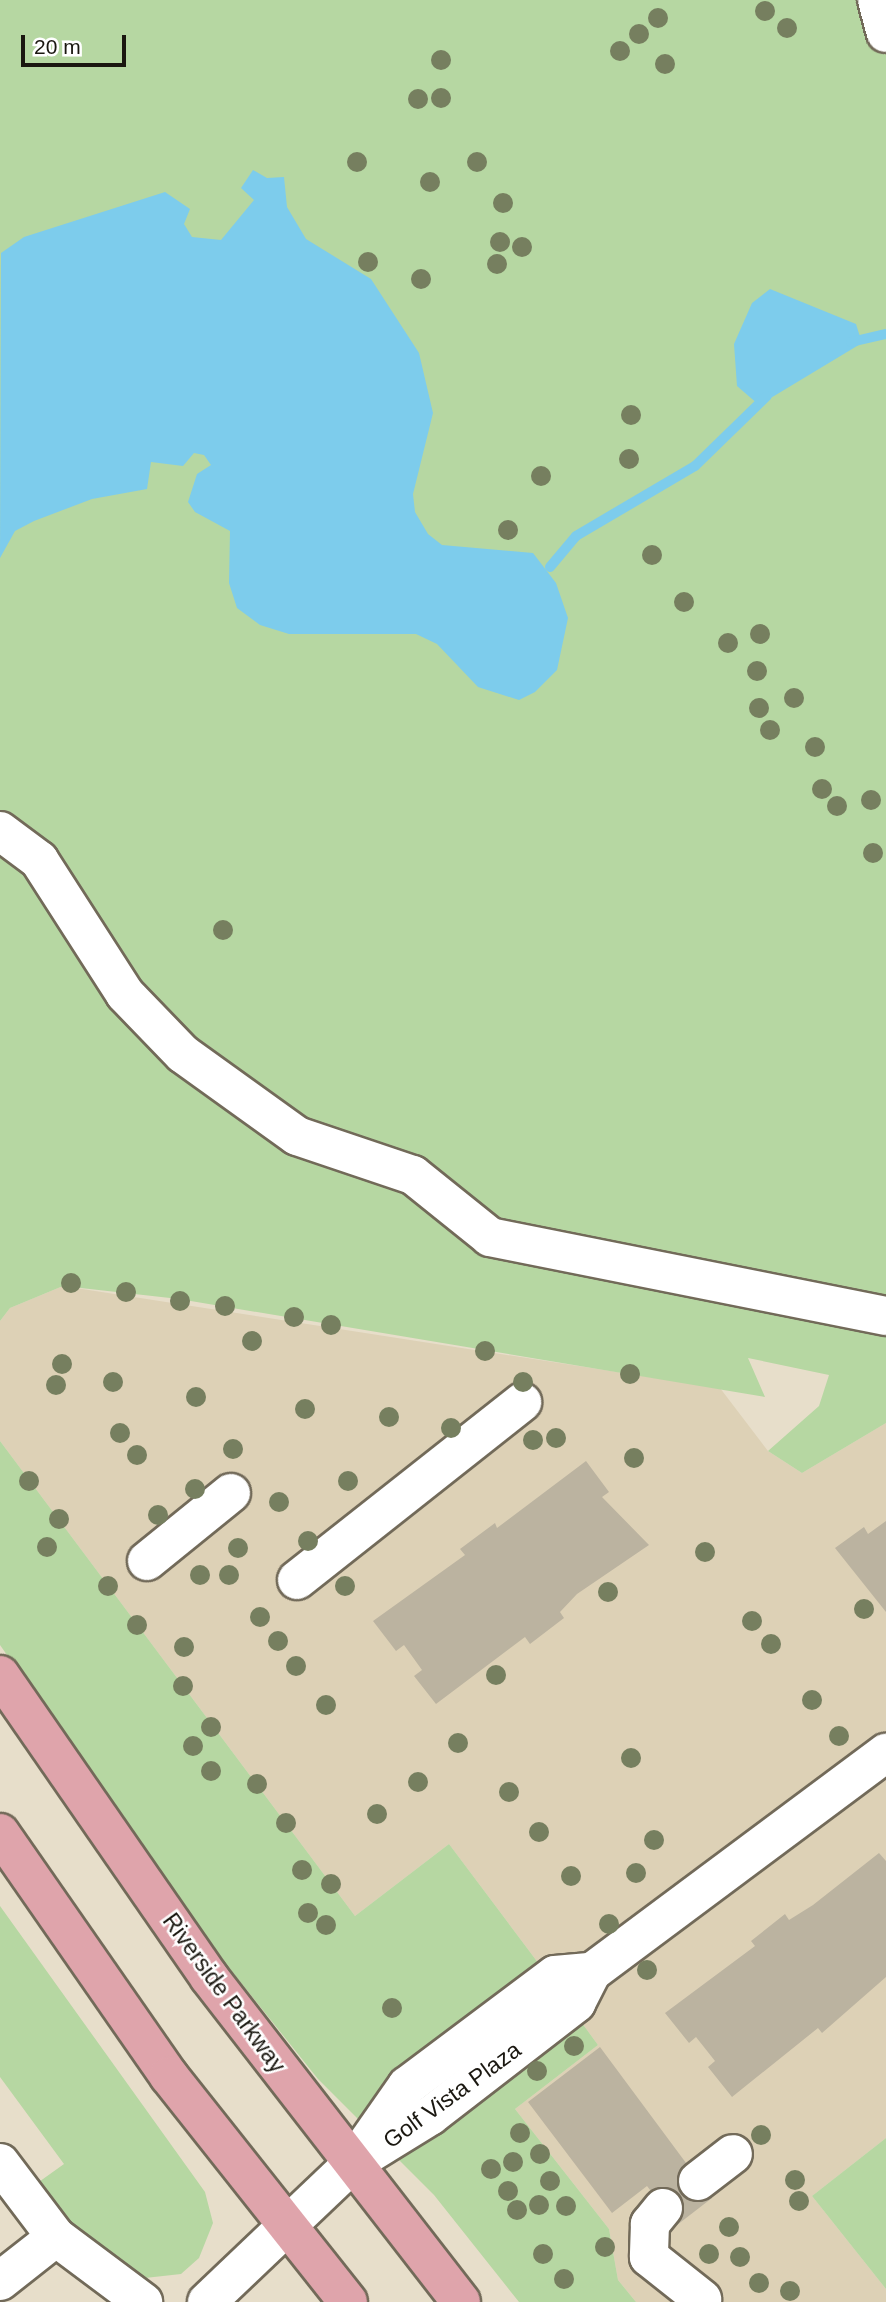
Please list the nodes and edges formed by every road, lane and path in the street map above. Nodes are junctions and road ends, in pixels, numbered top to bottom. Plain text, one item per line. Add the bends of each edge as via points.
1 (877, 0) edge
2 (886, 33) edge
3 (0, 831) edge
4 (886, 1316) edge
5 (522, 1402) dead end
6 (231, 1493) dead end
7 (146, 1561) dead end
8 (297, 1580) dead end
9 (0, 1675) edge
10 (886, 1753) edge
11 (0, 1833) edge
12 (733, 2154) dead end
13 (0, 2163) edge
14 (352, 2164) junction
15 (698, 2181) dead end
16 (663, 2208) dead end
17 (286, 2225) junction
18 (56, 2237) junction
19 (0, 2281) edge
20 (702, 2299) dead end
21 (143, 2302) edge
22 (207, 2302) edge
23 (348, 2302) edge
24 (461, 2302) edge

1 - 2 street
3 - 4 street via 39,860 125,994 183,1054 297,1136 414,1175 490,1237
5 - 8 street
6 - 7 street
9 - 14 main road, Riverside Parkway via 209,1977
10 - 14 street, Golf Vista Plaza via 592,1972 576,2003 402,2136
11 - 17 main road via 169,2076
12 - 15 street
13 - 18 street
14 - 17 street, Golf Vista Plaza
14 - 24 main road, Riverside Parkway
16 - 20 street via 650,2224 649,2257
17 - 22 street, Golf Vista Plaza
17 - 23 main road
18 - 19 street
18 - 21 street

